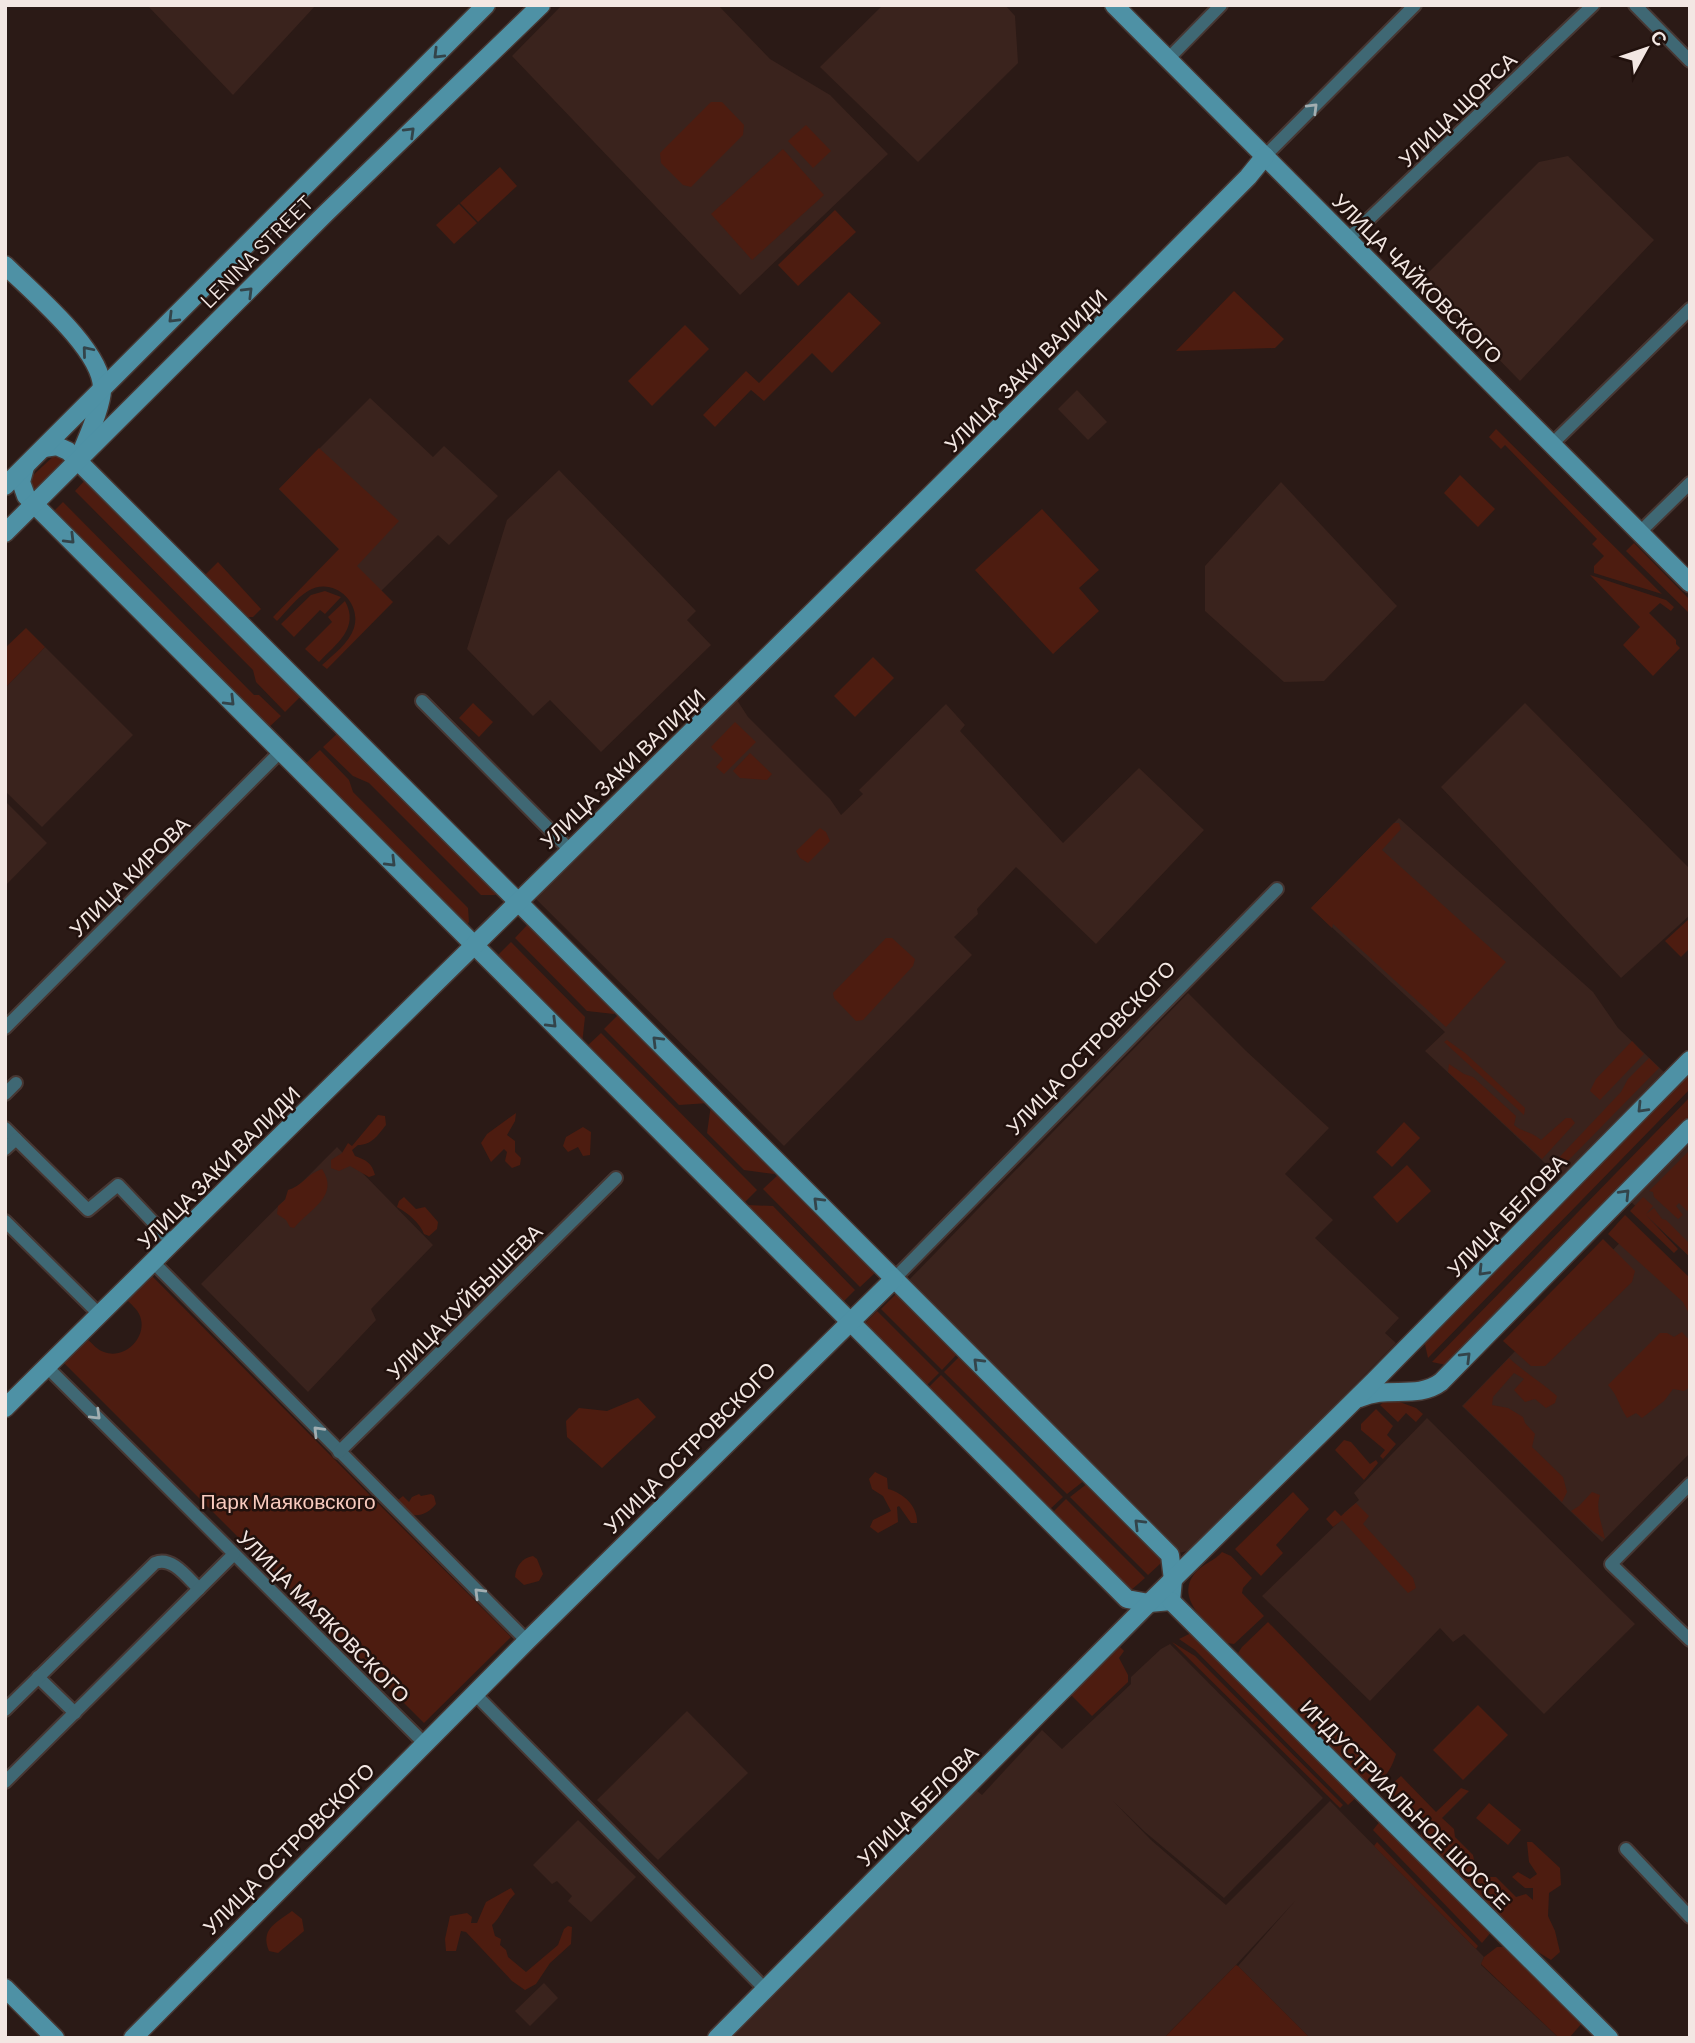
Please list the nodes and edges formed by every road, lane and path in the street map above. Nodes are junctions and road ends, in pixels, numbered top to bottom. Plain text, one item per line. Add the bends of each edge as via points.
1 (486, 5) edge
2 (541, 5) edge
3 (1114, 5) edge
4 (1221, 5) edge
5 (1415, 5) edge
6 (1593, 5) edge
7 (1635, 5) edge
8 (1168, 59) junction
9 (1690, 61) edge
10 (1265, 156) junction
11 (1347, 240) junction
12 (5, 265) edge
13 (1690, 309) edge
14 (107, 384) junction
15 (135, 404) junction
16 (1552, 444) junction
17 (44, 448) junction
18 (78, 460) junction
19 (25, 467) junction
20 (1690, 483) edge
21 (5, 486) edge
22 (34, 504) junction
23 (5, 522) edge
24 (5, 533) edge
25 (1639, 533) junction
26 (1690, 583) edge
27 (422, 701) dead end
28 (281, 751) junction
29 (570, 850) junction
30 (1277, 889) dead end
31 (518, 902) junction
32 (474, 945) junction
33 (5, 1028) edge
34 (1690, 1060) edge
35 (16, 1083) dead end
36 (5, 1094) edge
37 (5, 1128) edge
38 (1690, 1128) edge
39 (16, 1139) junction
40 (5, 1149) edge
41 (617, 1178) dead end
42 (5, 1221) edge
43 (173, 1243) junction
44 (153, 1263) junction
45 (894, 1279) junction
46 (100, 1315) junction
47 (849, 1321) junction
48 (47, 1367) junction
49 (1395, 1369) junction
50 (1411, 1392) junction
51 (1354, 1401) junction
52 (5, 1408) edge
53 (339, 1452) junction
54 (1690, 1484) edge
55 (234, 1553) junction
56 (1170, 1555) junction
57 (1196, 1559) junction
58 (1173, 1580) junction
59 (199, 1589) junction
60 (1127, 1600) junction
61 (1171, 1601) junction
62 (1149, 1603) junction
63 (1133, 1619) junction
64 (1690, 1640) edge
65 (527, 1641) junction
66 (38, 1677) junction
67 (474, 1693) junction
68 (5, 1710) edge
69 (75, 1713) junction
70 (424, 1743) junction
71 (5, 1782) edge
72 (1626, 1849) dead end
73 (1690, 1917) edge
74 (5, 1989) edge
75 (766, 1990) junction
76 (55, 2038) edge
77 (133, 2038) edge
78 (717, 2038) edge
79 (1609, 2038) edge

1 -> 14 main road, LENINA STREET
15 -> 2 main road, LENINA STREET
3 - 8 main road, УЛИЦА ЧАЙКОВСКОГО
4 - 8 street
10 -> 5 street
6 - 11 street, УЛИЦА ЩОРСА
7 - 9 street
8 - 10 main road, УЛИЦА ЧАЙКОВСКОГО
10 - 11 main road, УЛИЦА ЧАЙКОВСКОГО
10 - 29 main road, УЛИЦА ЗАКИ ВАЛИДИ via 867,560
11 - 16 main road, УЛИЦА ЧАЙКОВСКОГО
14 -> 12 main road via 95,361 65,325
13 - 16 street
14 - 15 main road via 122,402
14 - 17 main road, LENINA STREET
14 - 18 main road
15 - 18 main road, LENINA STREET
16 - 25 main road, УЛИЦА ЧАЙКОВСКОГО
17 - 18 main road via 57,446
17 - 19 main road, LENINA STREET
18 - 22 main road, LENINA STREET
18 - 31 main road
19 - 21 main road, LENINA STREET
19 - 22 main road via 21,482
20 - 25 street
22 - 23 main road
22 - 24 main road, LENINA STREET
22 -> 28 main road
25 - 26 main road, УЛИЦА ЧАЙКОВСКОГО
27 - 29 street
28 -> 32 main road
28 - 33 street, УЛИЦА КИРОВА
29 - 31 main road, УЛИЦА ЗАКИ ВАЛИДИ
30 - 45 street, УЛИЦА ОСТРОВСКОГО
31 - 32 main road, УЛИЦА ЗАКИ ВАЛИДИ
45 -> 31 main road
32 - 43 main road, УЛИЦА ЗАКИ ВАЛИДИ
32 -> 47 main road
34 -> 49 main road, УЛИЦА БЕЛОВА
35 - 36 street
37 - 39 street
50 -> 38 main road, УЛИЦА БЕЛОВА via 1441,1382
39 - 40 street
39 - 43 street via 88,1210 118,1185
41 - 53 street, УЛИЦА КУЙБЫШЕВА
42 - 46 street
43 - 44 main road, УЛИЦА ЗАКИ ВАЛИДИ
44 - 46 main road, УЛИЦА ЗАКИ ВАЛИДИ
53 -> 44 street
45 - 47 main road, УЛИЦА ОСТРОВСКОГО
56 -> 45 main road
46 - 48 main road, УЛИЦА ЗАКИ ВАЛИДИ
47 - 60 main road
47 - 65 main road, УЛИЦА ОСТРОВСКОГО
48 - 52 main road, УЛИЦА ЗАКИ ВАЛИДИ
48 -> 55 street, УЛИЦА МАЯКОВСКОГО
49 - 50 main road
49 - 51 main road, УЛИЦА БЕЛОВА via 1375,1380
50 - 51 main road, УЛИЦА БЕЛОВА via 1391,1390
51 - 57 main road, УЛИЦА БЕЛОВА
65 -> 53 street
54 - 64 street via 1611,1564
55 - 59 street
55 - 70 street, УЛИЦА МАЯКОВСКОГО
56 - 57 main road
56 - 58 main road
57 - 58 main road, УЛИЦА БЕЛОВА
58 - 61 main road
58 - 62 main road, УЛИЦА БЕЛОВА
59 - 66 street via 170,1562 155,1563
59 - 69 street
60 - 62 main road
60 - 63 main road
61 - 62 main road
61 - 79 main road, ИНДУСТРИАЛЬНОЕ ШОССЕ
62 - 63 main road, УЛИЦА БЕЛОВА
63 - 75 main road, УЛИЦА БЕЛОВА
65 - 67 main road, УЛИЦА ОСТРОВСКОГО
66 - 68 street
66 - 69 street
67 - 70 main road, УЛИЦА ОСТРОВСКОГО
67 - 75 street
69 - 71 street
70 - 77 main road, УЛИЦА ОСТРОВСКОГО
72 - 73 street
74 - 76 main road
75 - 78 main road, УЛИЦА БЕЛОВА

